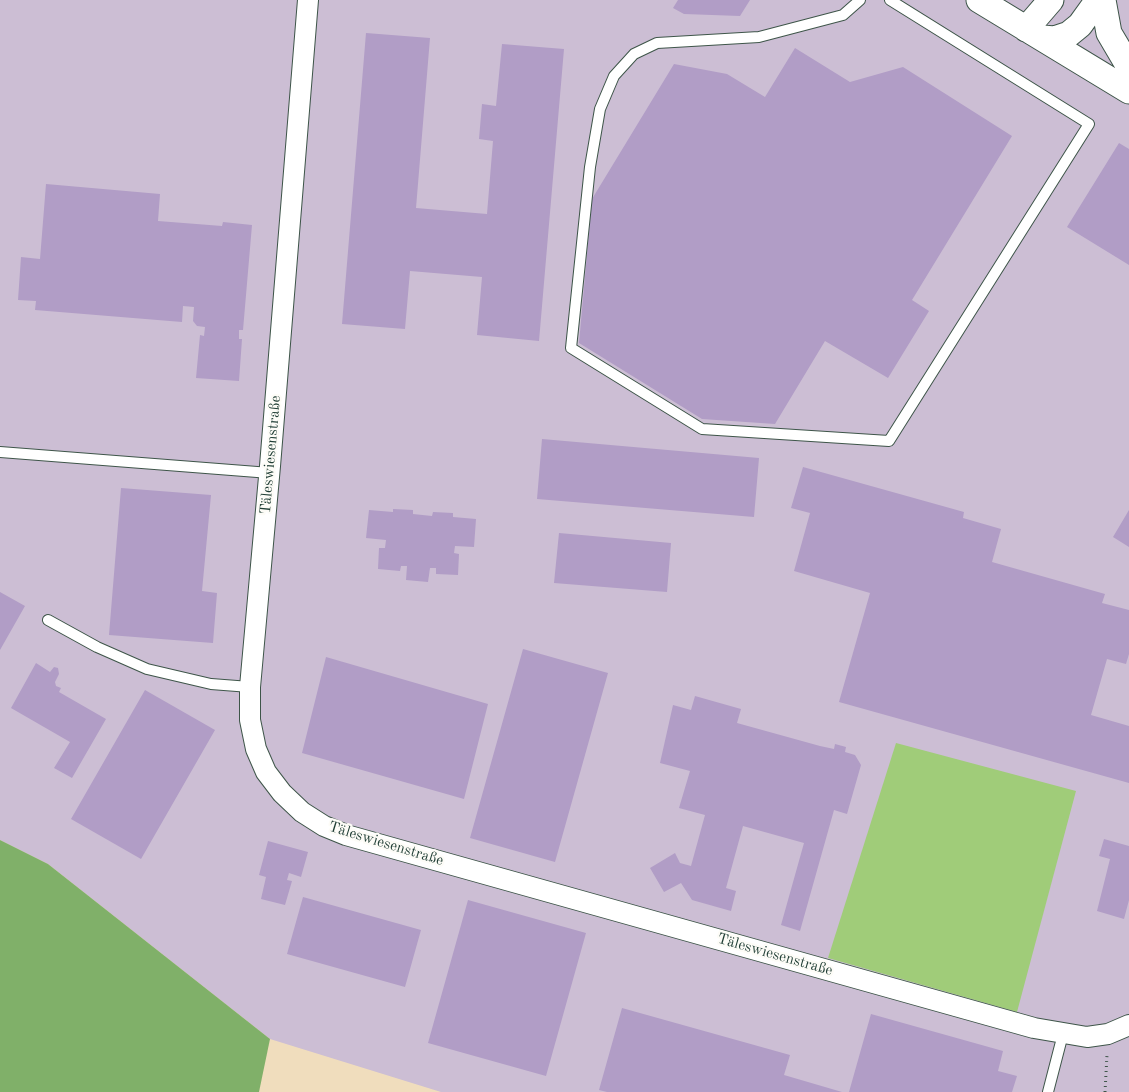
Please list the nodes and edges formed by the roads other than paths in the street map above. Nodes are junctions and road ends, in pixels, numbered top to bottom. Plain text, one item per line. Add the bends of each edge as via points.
1 (308, 0) edge
2 (860, 0) edge
3 (890, 0) edge
4 (979, 0) edge
5 (1051, 0) edge
6 (1098, 0) edge
7 (1103, 0) edge
8 (1035, 34) junction
9 (1129, 67) edge
10 (1129, 91) edge
11 (0, 452) edge
12 (270, 473) junction
13 (48, 620) dead end
14 (250, 687) junction
15 (1129, 1025) edge
16 (1062, 1034) junction
17 (1048, 1092) edge

1 - 12 street, Täleswiesenstraße
2 - 3 lane via 843,15 759,37 657,43 634,54 614,76 600,108 590,167 571,348 702,428 889,442 1089,124
4 - 8 street
5 - 8 street
6 - 8 street via 1088,16 1069,34 1054,40
7 - 9 street via 1109,33
8 - 10 street
11 - 12 lane
12 - 14 street, Täleswiesenstraße
13 - 14 lane via 147,669 211,684
14 - 16 street, Täleswiesenstraße via 252,730 266,772 302,812 324,826 374,844
15 - 16 street, Täleswiesenstraße via 1108,1034 1086,1037
16 - 17 lane

